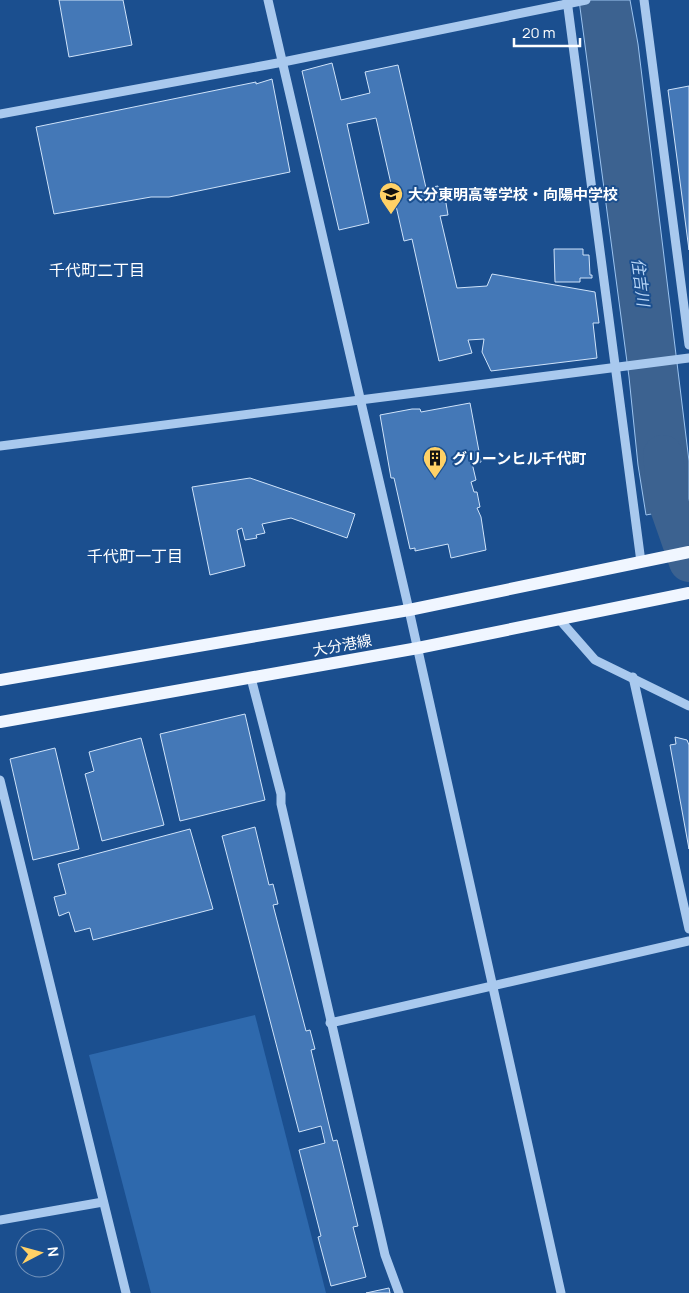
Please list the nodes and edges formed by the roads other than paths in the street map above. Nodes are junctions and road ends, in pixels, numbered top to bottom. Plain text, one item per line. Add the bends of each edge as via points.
1 (268, 0) edge
2 (586, 0) edge
3 (644, 0) edge
4 (570, 2) edge
5 (283, 62) junction
6 (0, 114) edge
7 (689, 345) edge
8 (685, 359) edge
9 (620, 368) junction
10 (361, 402) junction
11 (0, 446) edge
12 (689, 552) edge
13 (644, 561) junction
14 (689, 593) edge
15 (409, 610) junction
16 (559, 619) junction
17 (418, 648) junction
18 (633, 677) junction
19 (251, 678) junction
20 (0, 680) edge
21 (689, 706) edge
22 (0, 722) edge
23 (0, 780) edge
24 (689, 929) edge
25 (689, 941) edge
26 (492, 986) junction
27 (330, 1023) junction
28 (103, 1202) junction
29 (0, 1220) edge
30 (126, 1293) edge
31 (399, 1293) edge
32 (561, 1293) edge

1 - 5 street
2 - 4 street
3 - 7 street
4 - 5 street
4 - 9 street
5 - 6 street
5 - 10 street
8 - 9 street
9 - 10 street
9 - 13 street
10 - 11 street
10 - 15 street
12 - 13 main road, 大分港線
13 - 15 main road, 大分港線
14 - 16 main road, 大分港線
15 - 17 street
15 - 20 main road, 大分港線
16 - 17 main road, 大分港線
16 - 18 street via 595,660
17 - 19 main road, 大分港線
17 - 26 street
18 - 21 street
18 - 24 street
19 - 22 main road, 大分港線
19 - 27 street via 281,794
23 - 28 street
25 - 26 street
26 - 27 street
26 - 32 street
27 - 31 street via 385,1255
28 - 29 street
28 - 30 street

